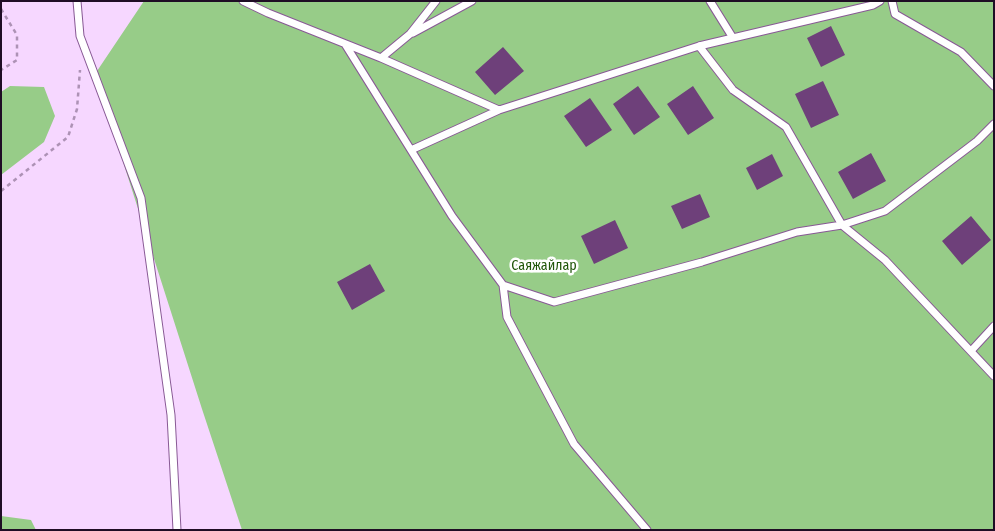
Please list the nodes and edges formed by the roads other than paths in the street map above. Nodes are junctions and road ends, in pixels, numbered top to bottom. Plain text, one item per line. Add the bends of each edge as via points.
1 (78, 1) edge
2 (243, 1) edge
3 (436, 1) edge
4 (472, 1) edge
5 (710, 1) edge
6 (880, 1) edge
7 (892, 1) edge
8 (410, 34) junction
9 (734, 38) junction
10 (345, 44) junction
11 (699, 46) junction
12 (381, 58) junction
13 (994, 86) edge
14 (499, 110) junction
15 (994, 124) edge
16 (411, 150) junction
17 (842, 225) junction
18 (503, 285) junction
19 (994, 326) edge
20 (971, 351) junction
21 (994, 376) edge
22 (176, 530) edge
23 (647, 530) edge

1 - 22 lane via 80,36 141,198 171,415
2 - 10 lane
3 - 8 lane
4 - 8 lane
5 - 9 lane
6 - 9 lane
7 - 13 lane via 895,14 961,52
8 - 12 lane
9 - 11 lane
10 - 12 lane
10 - 16 lane
11 - 14 lane
11 - 17 lane via 733,90 786,127
12 - 14 lane
14 - 16 lane
15 - 17 lane via 977,141 885,211
16 - 18 lane via 452,216
17 - 18 lane via 796,232 702,262 554,302
17 - 20 lane via 885,260
18 - 23 lane via 507,317 574,444
19 - 20 lane
20 - 21 lane

